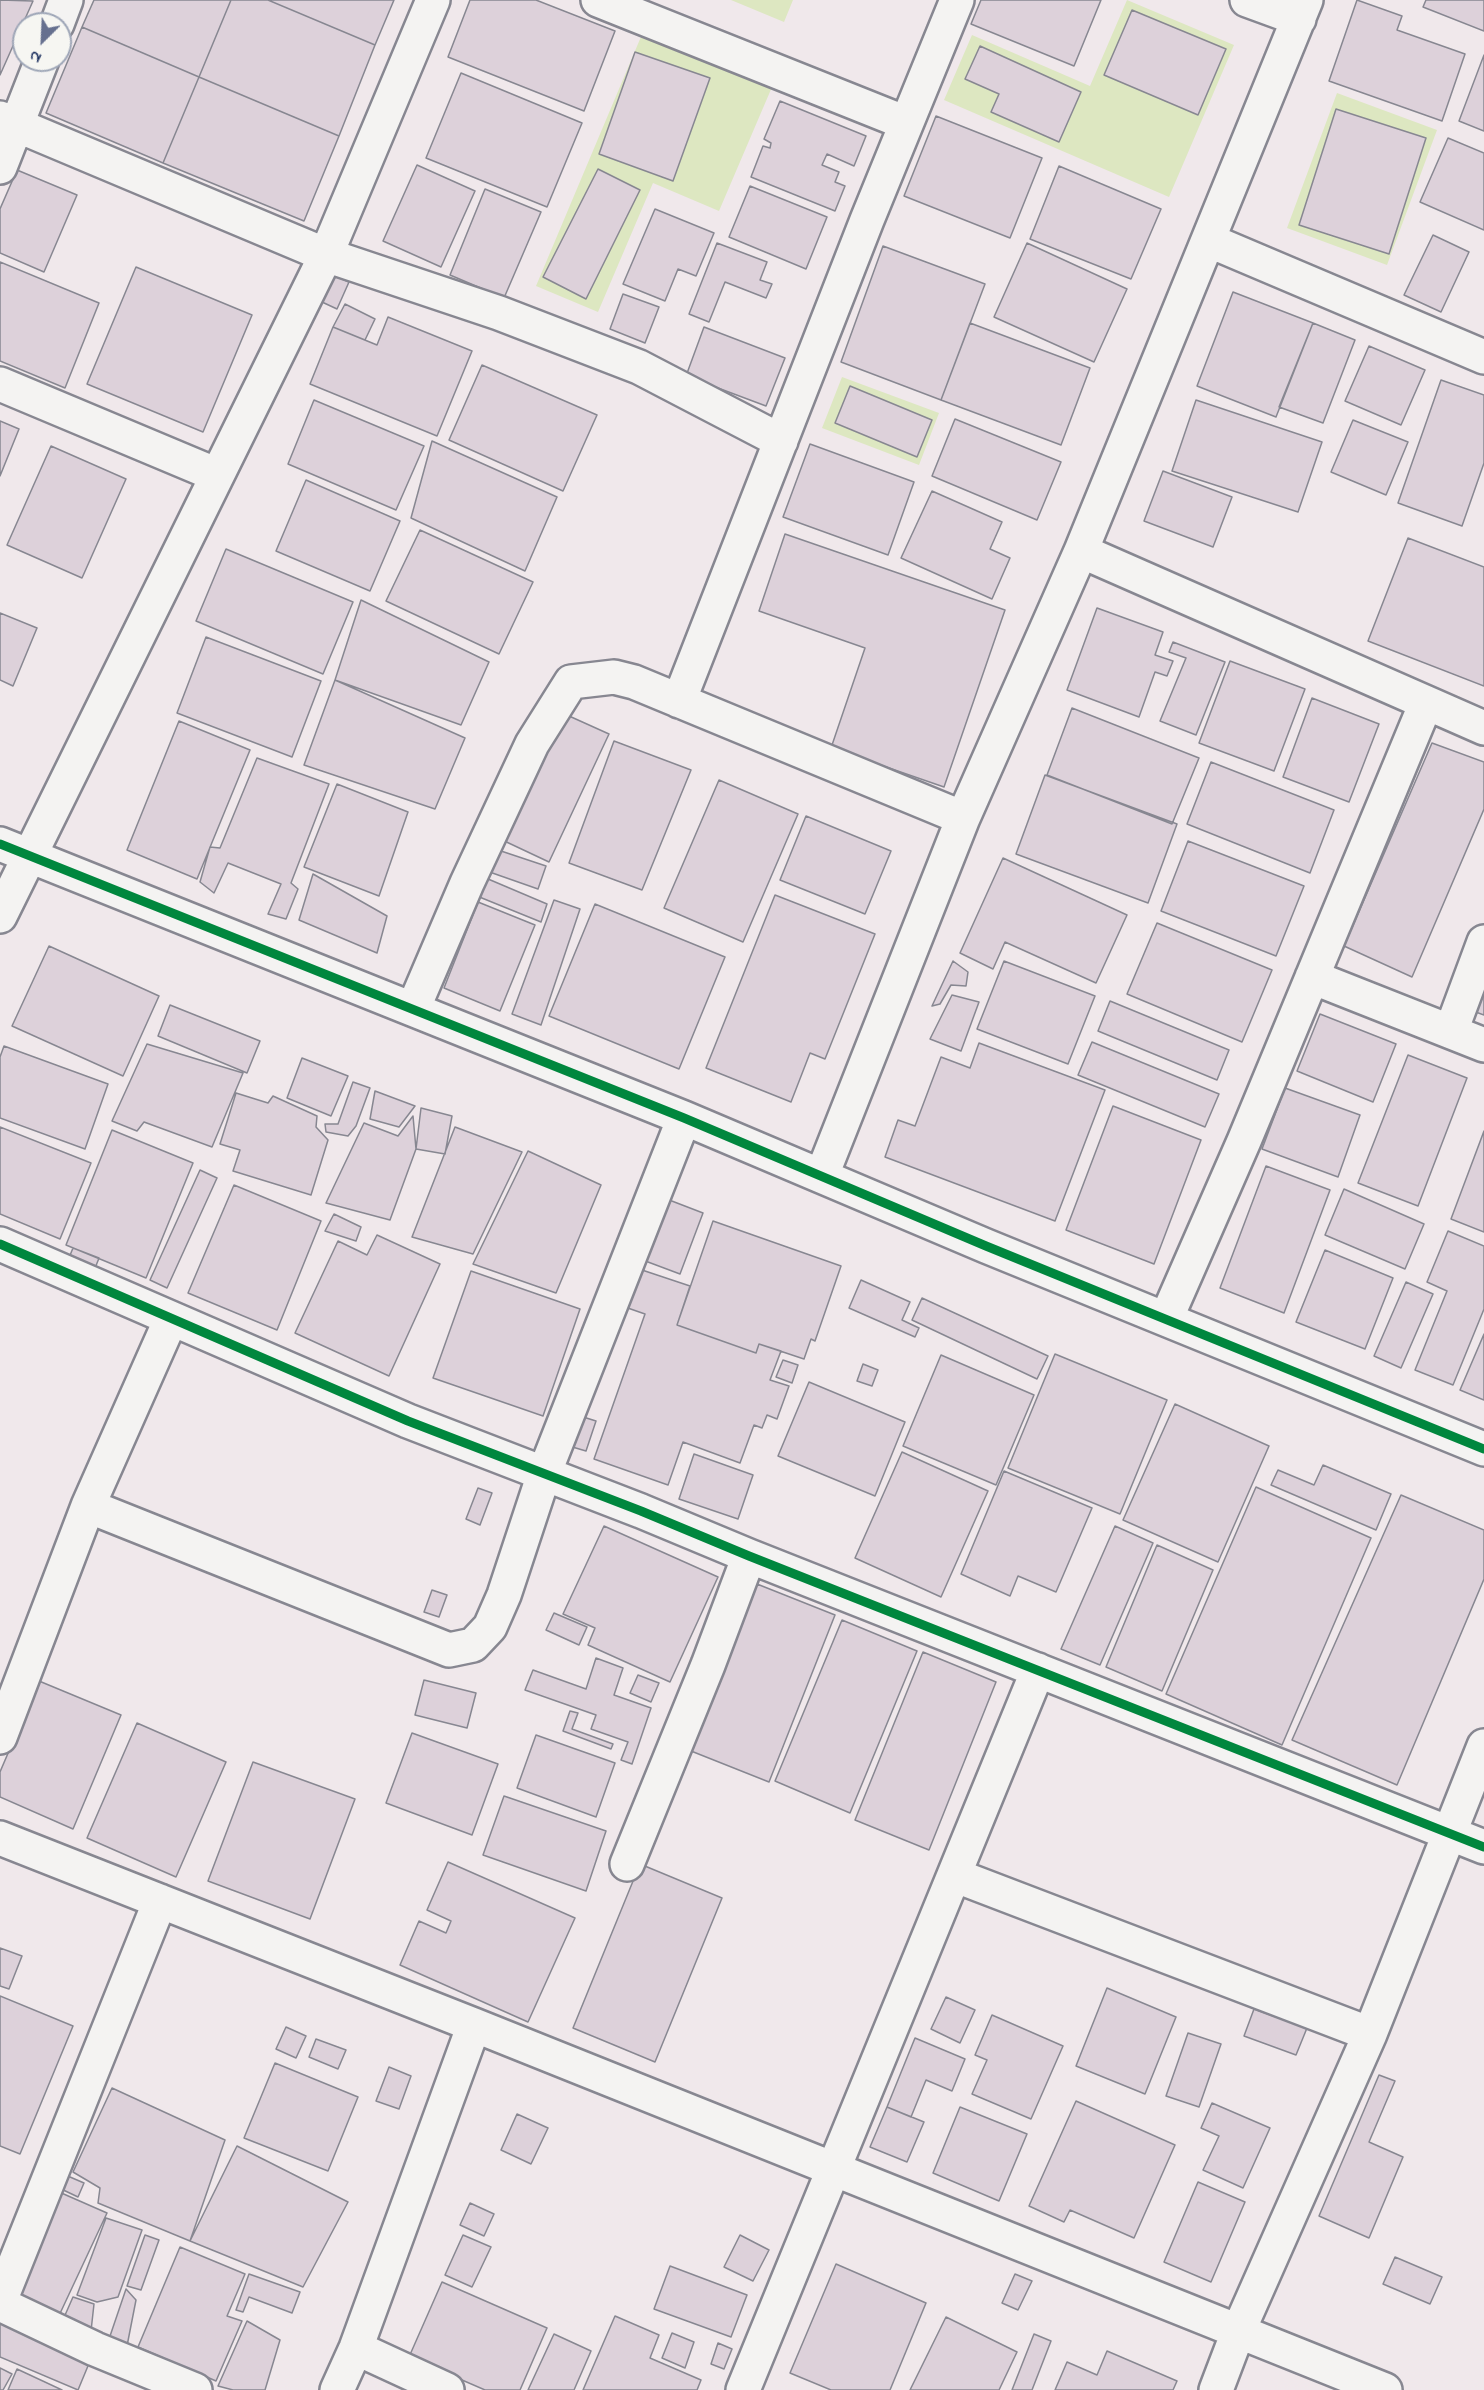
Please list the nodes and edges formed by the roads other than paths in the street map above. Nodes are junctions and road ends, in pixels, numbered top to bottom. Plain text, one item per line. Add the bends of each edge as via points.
1 (434, 0) edge
2 (598, 0) edge
3 (957, 0) edge
4 (1247, 0) edge
5 (1303, 10) edge
6 (35, 72) edge
7 (8, 122) edge
8 (906, 123) junction
9 (0, 167) edge
10 (1208, 240) junction
11 (326, 255) junction
12 (1484, 357) edge
13 (0, 384) edge
14 (781, 441) junction
15 (217, 475) junction
16 (1081, 551) junction
17 (679, 701) junction
18 (1426, 703) junction
19 (1484, 728) edge
20 (963, 818) junction
21 (15, 850) edge
22 (0, 916) edge
23 (1484, 942) edge
24 (1312, 977) junction
25 (413, 1009) junction
26 (1451, 1031) junction
27 (1484, 1045) edge
28 (684, 1118) junction
29 (822, 1175) junction
30 (0, 1244) edge
31 (171, 1319) junction
32 (1167, 1319) junction
33 (1484, 1449) edge
34 (544, 1474) junction
35 (88, 1506) junction
36 (749, 1556) junction
37 (1038, 1670) junction
38 (0, 1737) edge
39 (1484, 1746) edge
40 (1450, 1832) junction
41 (0, 1838) edge
42 (1484, 1846) edge
43 (627, 1864) dead end
44 (954, 1875) junction
45 (159, 1901) junction
46 (474, 2025) junction
47 (1370, 2034) junction
48 (833, 2170) junction
49 (0, 2302) edge
50 (1238, 2332) junction
51 (356, 2348) junction
52 (195, 2390) edge
53 (337, 2390) edge
54 (447, 2390) edge
55 (743, 2390) edge
56 (1216, 2390) edge
57 (1385, 2390) edge

1 - 11 street
2 - 8 street
3 - 8 street
4 - 5 street
5 - 10 street
6 - 7 street
7 - 9 street
7 - 11 street
8 - 14 street
10 - 12 street
10 - 16 street
11 - 14 street via 500,313 639,367
11 - 15 street
13 - 15 street
14 - 17 street
15 - 21 street
16 - 18 street
16 - 20 street
17 - 20 street
17 - 25 street via 614,676 571,682 532,744
18 - 19 street
18 - 24 street
20 - 29 street
21 - 22 street
21 - 25 street
23 - 26 street
24 - 26 street
24 - 32 street
25 - 28 street
26 - 27 street
28 - 29 street
28 - 34 street
29 - 32 street
30 - 31 street
31 - 34 street
31 - 35 street
32 - 33 street
34 - 35 street via 490,1627 473,1645 449,1650
34 - 36 street
35 - 38 street
36 - 37 street
36 - 43 street
37 - 40 street
37 - 44 street
39 - 40 street
40 - 42 street
40 - 47 street
41 - 45 street
44 - 47 street
44 - 48 street
45 - 46 street
45 - 49 street
46 - 48 street
46 - 51 street
47 - 50 street
48 - 50 street
48 - 55 street
49 - 52 street via 95,2349
50 - 56 street
50 - 57 street
51 - 53 street
51 - 54 street

